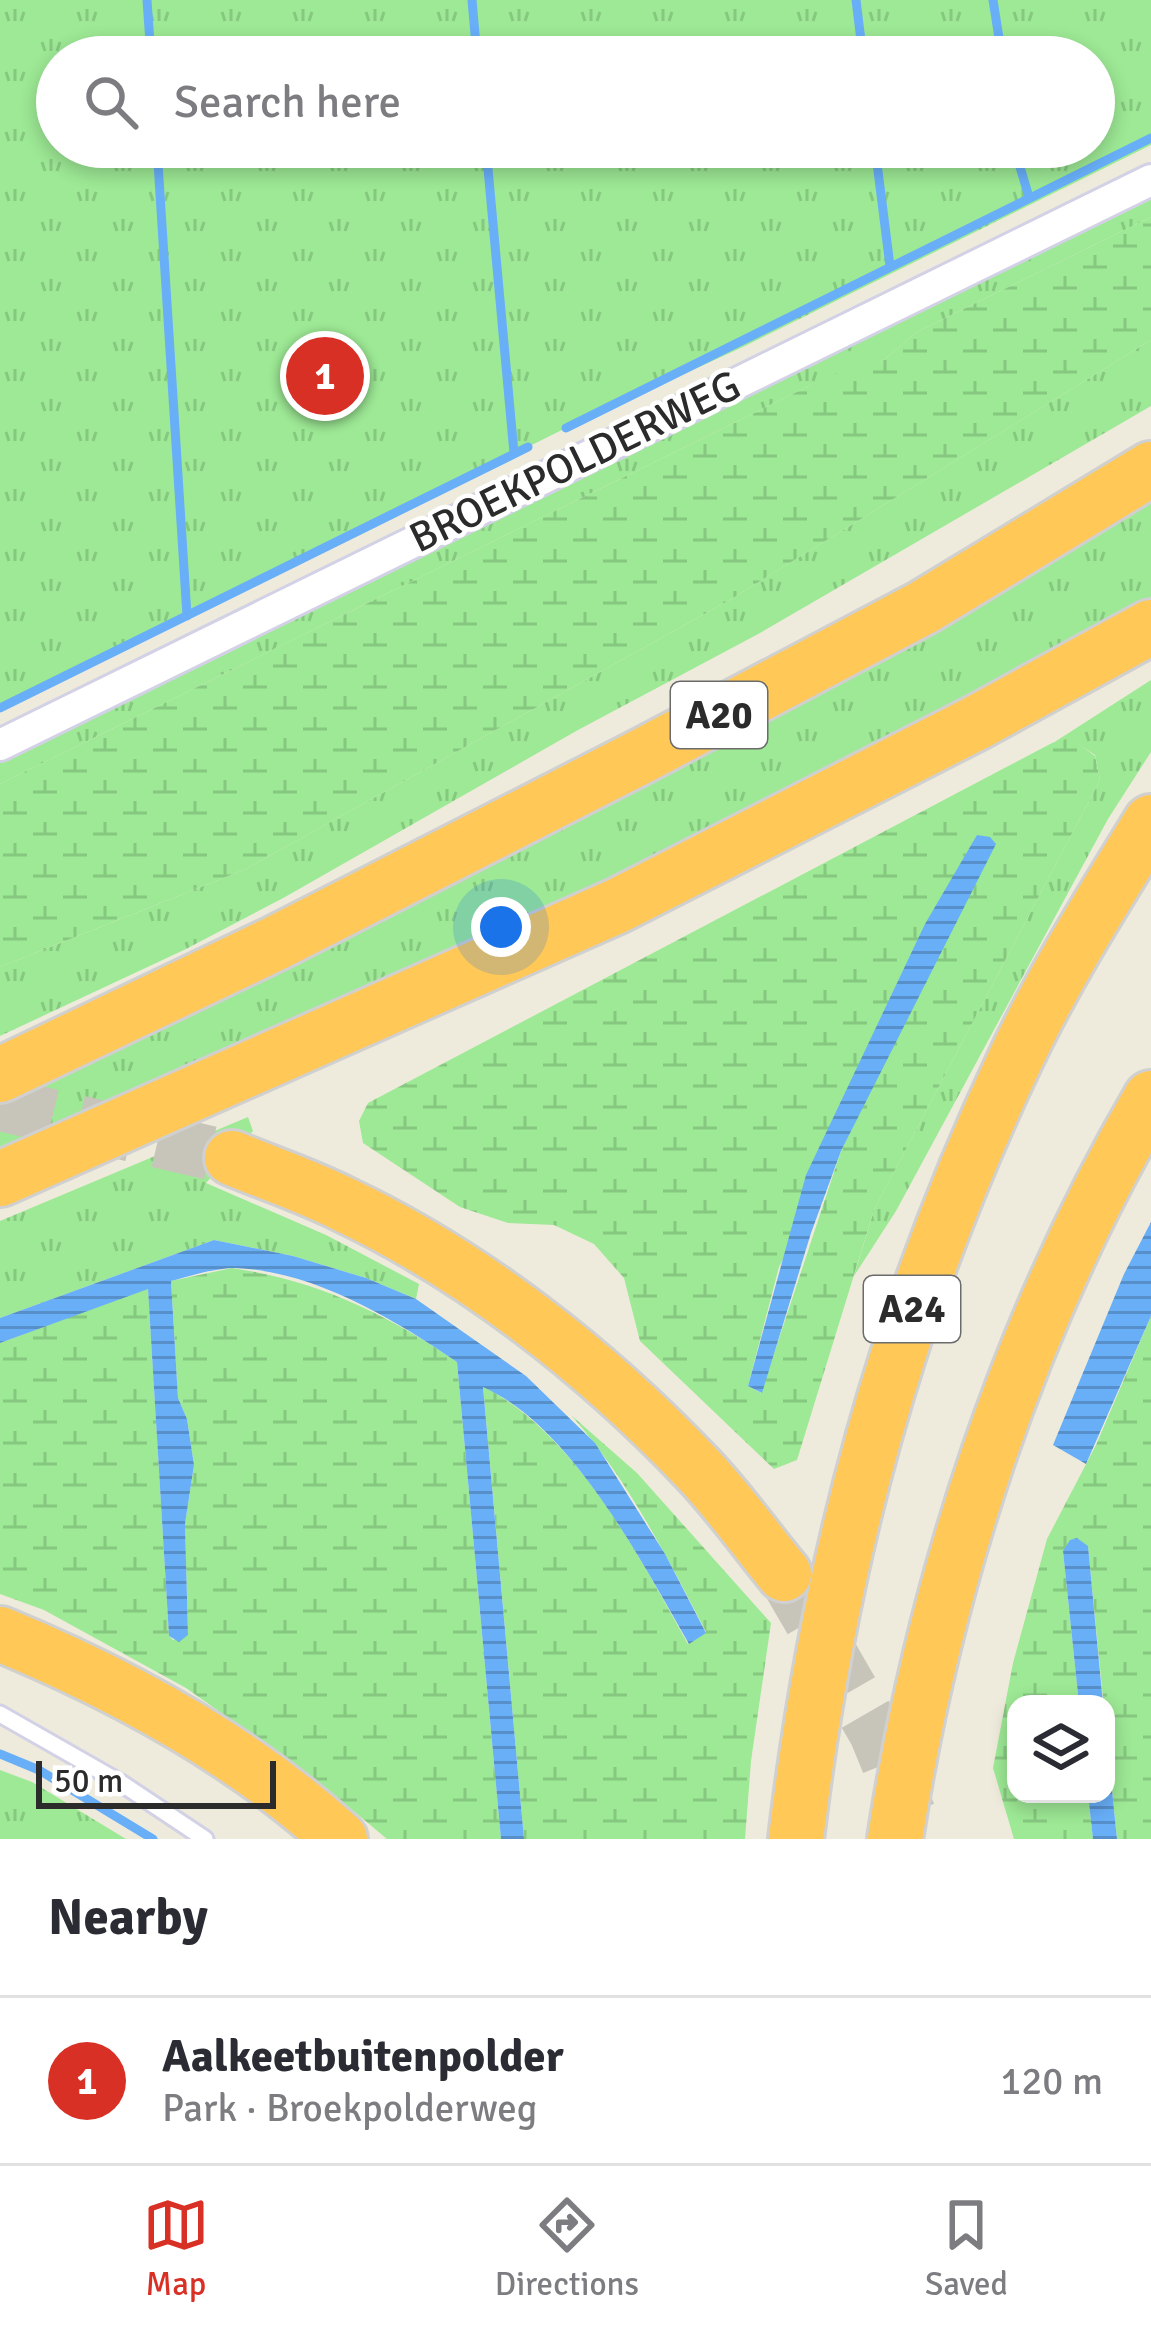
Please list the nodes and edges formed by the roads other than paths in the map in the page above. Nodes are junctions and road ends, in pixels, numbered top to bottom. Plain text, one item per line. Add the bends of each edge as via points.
1 (1151, 180) edge
2 (1151, 469) edge
3 (1151, 627) edge
4 (0, 746) edge
5 (1151, 822) edge
6 (0, 1075) edge
7 (1151, 1098) edge
8 (232, 1158) tunnel mouth
9 (0, 1179) edge
10 (784, 1574) tunnel mouth
11 (0, 1634) edge
12 (0, 1714) edge
13 (205, 1839) edge
14 (340, 1839) edge
15 (796, 1839) edge
16 (895, 1839) edge

1 - 4 street, BROEKPOLDERWEG
2 - 6 highway, A20 via 924,607 702,724
3 - 9 highway via 617,906
5 - 15 highway, A24 via 1015,1058 903,1330 836,1583
7 - 16 highway via 1041,1320 979,1484 930,1656
8 - 10 highway via 344,1204 491,1289 588,1362 698,1468
11 - 14 highway via 160,1711
12 - 13 lane

